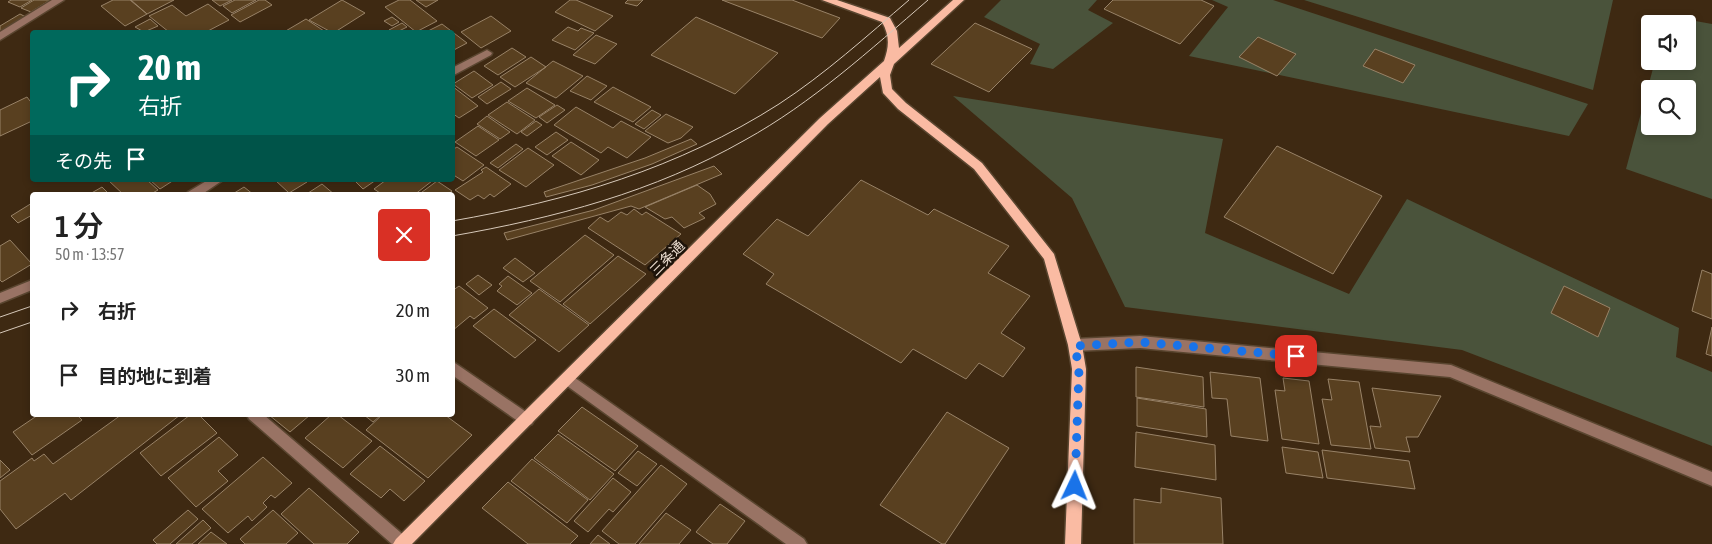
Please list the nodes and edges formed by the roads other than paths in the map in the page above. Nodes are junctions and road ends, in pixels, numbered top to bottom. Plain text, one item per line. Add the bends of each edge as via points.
1 (59, 0) edge
2 (827, 0) edge
3 (959, 0) edge
4 (0, 38) edge
5 (488, 54) dead end
6 (889, 62) junction
7 (455, 71) edge
8 (214, 182) edge
9 (197, 192) edge
10 (30, 286) edge
11 (0, 298) edge
12 (1075, 346) junction
13 (455, 369) edge
14 (568, 379) junction
15 (256, 417) edge
16 (527, 420) junction
17 (1712, 479) edge
18 (402, 544) edge
19 (799, 544) edge
20 (1073, 544) edge

1 - 4 street
2 - 6 main road via 886,20 892,31 894,48
3 - 6 main road, 三条通
5 - 7 street
6 - 12 main road via 885,75 887,90 902,106 978,166 1050,257
6 - 14 main road, 三条通 via 824,121
8 - 9 street
10 - 11 street
12 - 17 street via 1140,342 1451,371
12 - 20 main road via 1079,369
13 - 16 street
14 - 16 main road, 三条通
14 - 19 street
15 - 18 street
16 - 18 main road, 三条通

